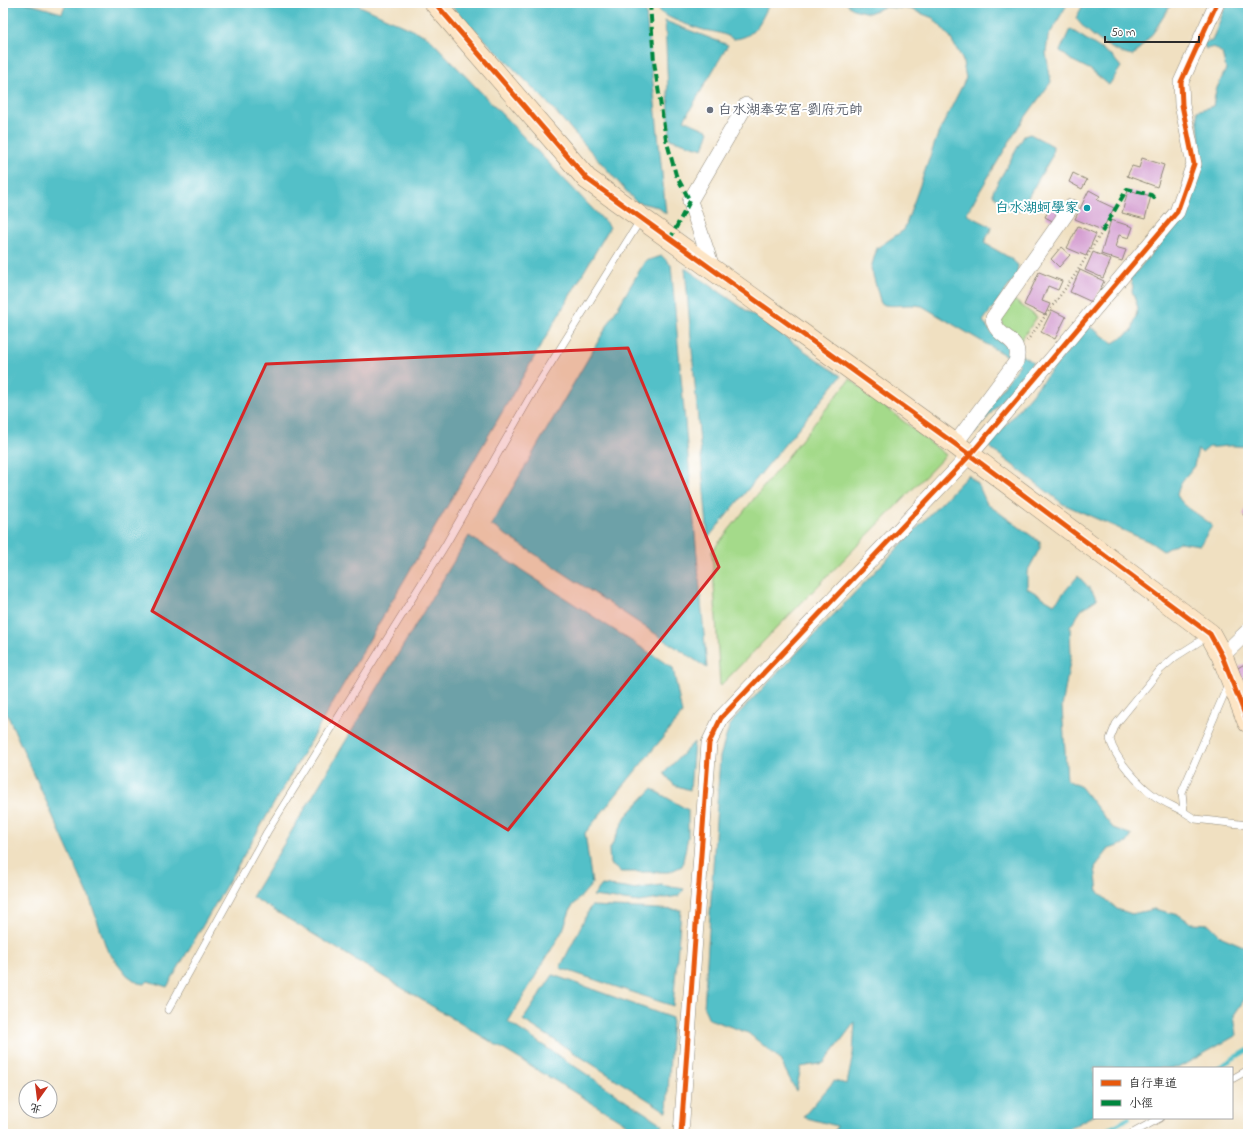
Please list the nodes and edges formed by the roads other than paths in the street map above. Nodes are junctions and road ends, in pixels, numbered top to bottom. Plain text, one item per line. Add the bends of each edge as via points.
1 (435, 3) edge
2 (1216, 3) edge
3 (746, 105) dead end
4 (1071, 207) dead end
5 (641, 219) junction
6 (713, 270) junction
7 (963, 450) junction
8 (1248, 631) edge
9 (1210, 634) junction
10 (1222, 656) junction
11 (1231, 679) junction
12 (1248, 722) edge
13 (1184, 812) junction
14 (1248, 824) edge
15 (168, 1010) dead end
16 (1248, 1070) edge
17 (1233, 1078) edge
18 (1158, 1119) edge
19 (681, 1134) edge
20 (1131, 1134) edge

1 - 5 street via 587,179
2 - 7 street via 1181,82 1182,105 1194,164 1176,212
3 - 6 street via 690,201
4 - 7 street via 993,318 1000,332 1016,346 1017,357
5 - 6 street
5 - 15 lane via 533,392 446,544 267,832
6 - 7 street
7 - 9 street
7 - 19 street via 721,718 709,743
8 - 10 street
9 - 10 street
9 - 13 lane via 1175,656 1160,670 1116,724 1110,739 1116,754 1145,788
10 - 11 street
11 - 12 street
11 - 13 lane via 1182,792
13 - 14 lane via 1195,819
16 - 17 lane
18 - 20 lane

